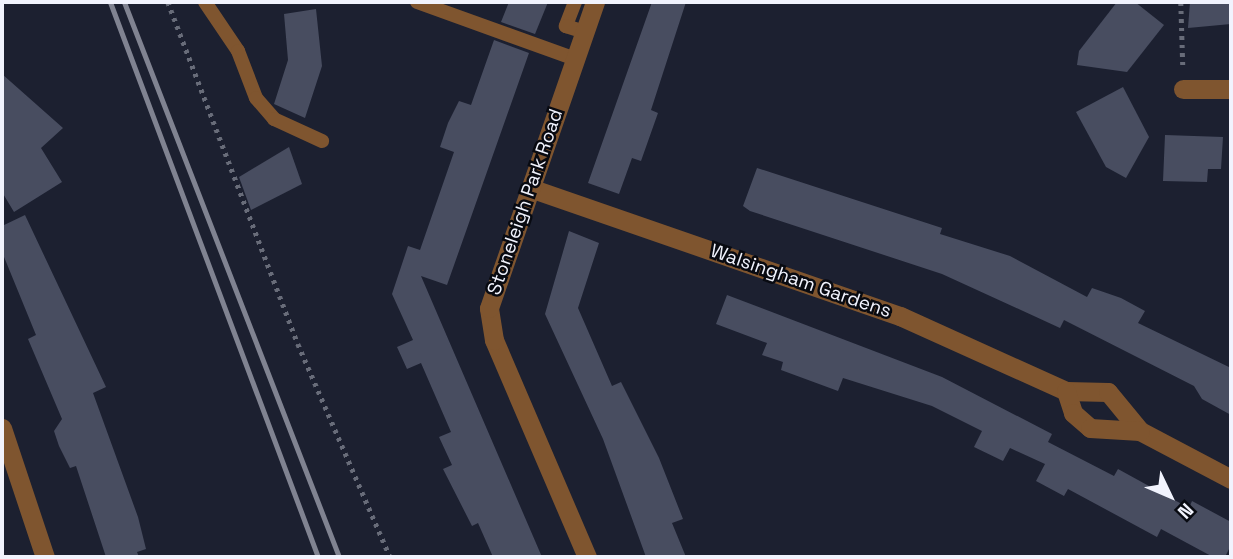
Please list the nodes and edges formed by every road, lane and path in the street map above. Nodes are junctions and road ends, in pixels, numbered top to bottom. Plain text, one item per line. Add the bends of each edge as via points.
1 (168, 2) edge
2 (417, 2) edge
3 (575, 2) edge
4 (595, 2) edge
5 (1181, 2) edge
6 (213, 4) edge
7 (448, 5) edge
8 (584, 32) junction
9 (575, 59) junction
10 (1183, 89) joint
11 (1231, 89) edge
12 (322, 141) dead end
13 (530, 188) junction
14 (1066, 391) junction
15 (2, 428) edge
16 (1140, 431) junction
17 (1231, 479) edge
18 (45, 557) edge
19 (390, 557) edge
20 (587, 557) edge

1 - 19 path via 298,344
2 - 7 lane
3 - 8 lane via 566,26
4 - 8 street, Stoneleigh Park Road
5 - 10 path
6 - 12 lane via 256,98 274,119
7 - 9 lane
8 - 9 street, Stoneleigh Park Road
9 - 13 street, Stoneleigh Park Road
10 - 11 street
13 - 14 street, Walsingham Gardens via 900,316
13 - 20 street, Stoneleigh Park Road via 492,294 489,321
14 - 16 street, Walsingham Gardens via 1108,391
14 - 16 street, Walsingham Gardens via 1073,413 1090,428
15 - 18 street
16 - 17 street, Walsingham Gardens

